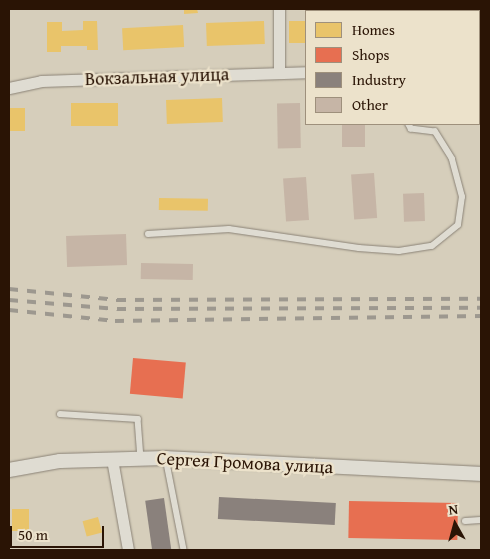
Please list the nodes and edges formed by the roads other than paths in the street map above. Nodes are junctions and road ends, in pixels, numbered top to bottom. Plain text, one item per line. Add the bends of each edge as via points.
1 (279, 9) edge
2 (279, 72) junction
3 (305, 72) edge
4 (9, 88) edge
5 (408, 125) edge
6 (148, 234) dead end
7 (60, 414) dead end
8 (166, 458) junction
9 (112, 459) junction
10 (141, 459) junction
11 (9, 470) edge
12 (481, 474) edge
13 (465, 520) dead end
14 (481, 520) edge
15 (128, 550) edge
16 (184, 550) edge

1 - 2 street
2 - 3 street, Вокзальная улица
2 - 4 street, Вокзальная улица via 41,81
5 - 6 lane via 410,129 435,132 452,159 462,197 458,225 432,246 399,251 229,229
7 - 10 lane via 138,419
8 - 10 street, Сергея Громова улица
8 - 12 street, Сергея Громова улица
8 - 16 lane
9 - 10 street, Сергея Громова улица
9 - 11 street, Сергея Громова улица via 60,461
9 - 15 street
13 - 14 lane

